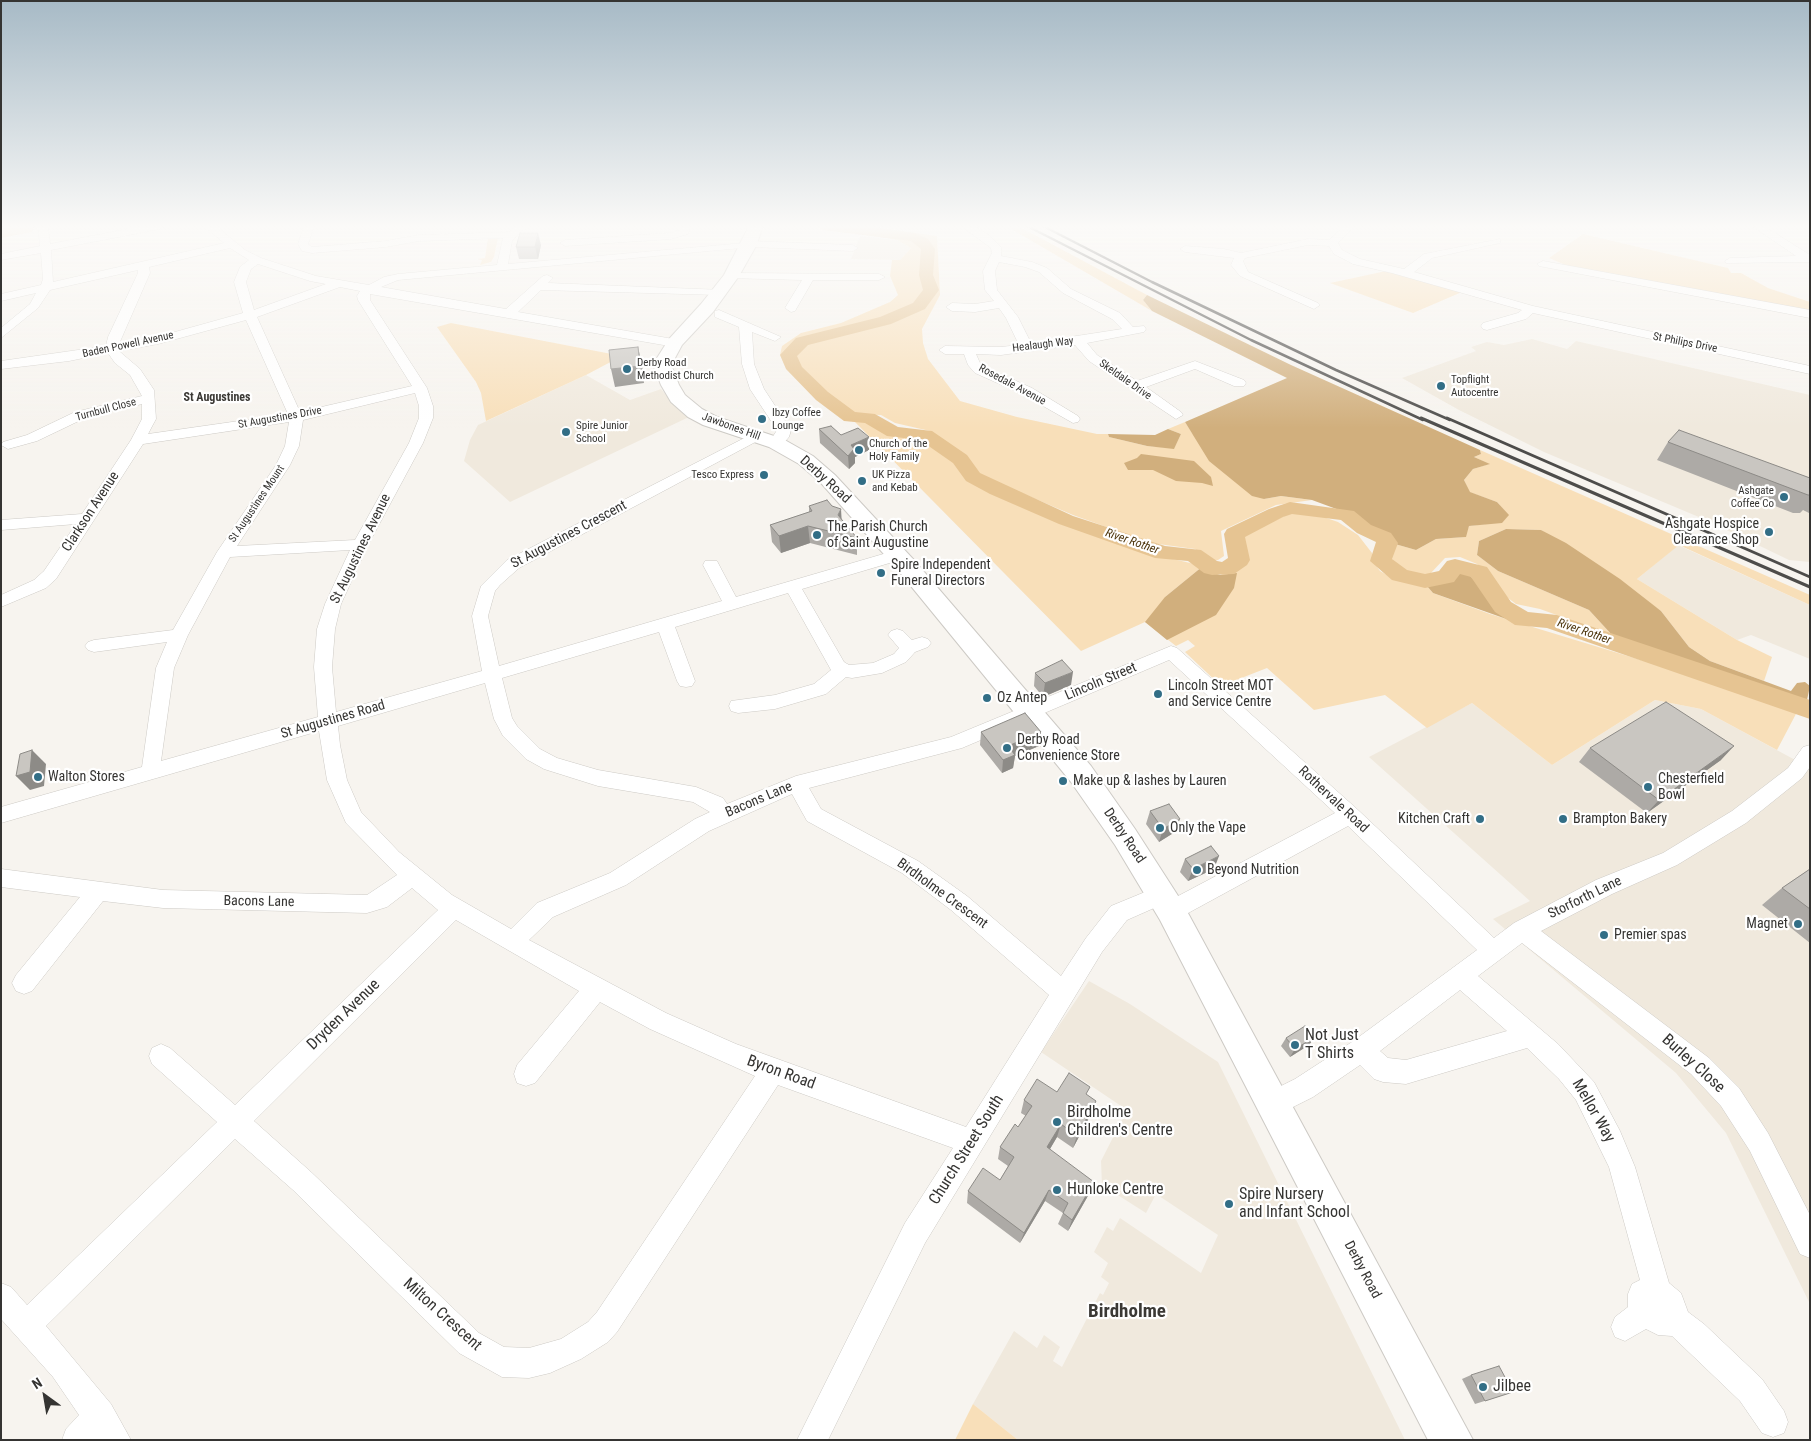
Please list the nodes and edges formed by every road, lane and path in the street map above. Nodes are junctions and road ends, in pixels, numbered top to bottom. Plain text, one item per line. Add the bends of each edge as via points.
1 (22, 293) edge
2 (43, 293) edge
3 (134, 293) edge
4 (243, 293) edge
5 (312, 293) edge
6 (366, 293) edge
7 (395, 293) edge
8 (530, 293) edge
9 (719, 293) edge
10 (801, 293) edge
11 (994, 293) edge
12 (1073, 293) edge
13 (1291, 293) edge
14 (1476, 293) edge
15 (1702, 293) edge
16 (1, 298) edge
17 (1000, 304) junction
18 (1314, 305) dead end
19 (952, 307) dead end
20 (791, 308) dead end
21 (1531, 309) junction
22 (712, 312) junction
23 (509, 313) junction
24 (1810, 314) edge
25 (250, 315) junction
26 (1489, 323) dead end
27 (745, 325) junction
28 (1, 334) edge
29 (774, 336) dead end
30 (1079, 341) junction
31 (675, 344) junction
32 (1026, 346) junction
33 (112, 350) junction
34 (945, 350) dead end
35 (969, 352) junction
36 (1, 365) edge
37 (1810, 370) edge
38 (1239, 383) dead end
39 (1136, 386) junction
40 (420, 388) junction
41 (149, 398) junction
42 (1176, 415) dead end
43 (1062, 416) dead end
44 (296, 417) junction
45 (756, 436) junction
46 (138, 440) junction
47 (776, 443) junction
48 (8, 445) dead end
49 (86, 518) junction
50 (1, 525) edge
51 (360, 545) junction
52 (224, 552) junction
53 (897, 555) junction
54 (711, 564) dead end
55 (793, 587) junction
56 (1, 602) edge
57 (732, 605) junction
58 (665, 624) junction
59 (179, 635) junction
60 (897, 635) dead end
61 (94, 646) dead end
62 (1171, 652) joint
63 (843, 670) junction
64 (492, 675) junction
65 (686, 681) dead end
66 (738, 706) dead end
67 (1031, 712) junction
68 (328, 722) junction
69 (1810, 752) edge
70 (151, 773) junction
71 (1803, 778) edge
72 (796, 784) junction
73 (724, 814) junction
74 (1, 815) edge
75 (1350, 815) junction
76 (413, 876) junction
77 (1, 878) edge
78 (97, 892) junction
79 (1167, 903) junction
80 (454, 908) junction
81 (1522, 930) junction
82 (513, 942) junction
83 (1493, 951) junction
84 (1460, 975) junction
85 (24, 983) dead end
86 (596, 989) junction
87 (1063, 993) junction
88 (1530, 1036) junction
89 (1361, 1050) junction
90 (161, 1056) dead end
91 (773, 1071) junction
92 (526, 1074) dead end
93 (1274, 1103) junction
94 (234, 1121) junction
95 (972, 1142) junction
96 (1810, 1244) edge
97 (1, 1297) edge
98 (27, 1324) junction
99 (1773, 1422) dead end
100 (108, 1428) edge
101 (77, 1440) edge
102 (812, 1440) edge
103 (1451, 1440) edge

1 - 16 street
2 - 28 street via 34,306
3 - 33 street via 114,337
4 - 25 street
5 - 25 street, Baden Powell Avenue
6 - 40 street, St Augustines Avenue via 364,300
7 - 23 street
8 - 23 street
9 - 22 highway
10 - 20 street
11 - 17 street
12 - 30 street, Healaugh Way via 1135,330
13 - 18 street
14 - 21 street, St Philips Drive
15 - 24 street
17 - 19 street
17 - 32 street via 1012,317
21 - 26 street via 1522,316
21 - 37 street, St Philips Drive
22 - 27 street
22 - 31 highway, Jawbones Hill
23 - 31 street
25 - 33 street, Baden Powell Avenue
25 - 44 street
27 - 29 street
27 - 47 street via 748,364 757,389 784,430
30 - 32 street, Healaugh Way
30 - 39 street, Skeldale Drive via 1093,358
31 - 45 highway, Jawbones Hill via 664,367 678,398 710,421
32 - 35 street, Healaugh Way
33 - 36 street, Baden Powell Avenue
33 - 41 street via 118,360 135,372
34 - 35 street, Healaugh Way
35 - 43 street, Rosedale Avenue via 980,370 1027,391
38 - 39 street via 1195,365
39 - 42 street, Skeldale Drive
40 - 44 street, St Augustines Drive
40 - 51 street, St Augustines Avenue via 426,406 423,429
41 - 46 street, Clarkson Avenue via 149,419
41 - 48 street, Turnbull Close via 80,415 32,438
44 - 46 street, St Augustines Drive
44 - 52 street, St Augustines Mount via 292,446 283,465
45 - 47 highway, Jawbones Hill
45 - 64 street, St Augustines Crescent via 502,572 488,590 480,616
46 - 49 street, Clarkson Avenue
47 - 53 highway, Derby Road via 806,460 828,479
49 - 50 street
49 - 56 street, Clarkson Avenue via 46,580
51 - 52 street
51 - 68 street, St Augustines Avenue via 333,604 326,629 323,667
52 - 59 street, St Augustines Mount
53 - 55 street, St Augustines Road
53 - 67 highway, Derby Road
54 - 57 street
55 - 57 street, St Augustines Road
55 - 63 street
57 - 58 street, St Augustines Road
58 - 64 street, St Augustines Road
58 - 65 street
59 - 61 street
59 - 70 street, St Augustines Mount via 165,668
60 - 63 street via 916,646 876,669 863,672
62 - 67 street, Lincoln Street
62 - 75 street, Rothervale Road
63 - 66 street via 823,696
64 - 68 street, St Augustines Road
64 - 73 street, St Augustines Crescent via 506,725 533,754 551,764 598,778 696,795 716,804
67 - 72 street, Bacons Lane via 929,751
67 - 79 highway, Derby Road via 1081,774
68 - 70 street, St Augustines Road
68 - 76 street, St Augustines Avenue via 337,780 353,816
69 - 71 street, Storforth Lane
70 - 74 street, St Augustines Road
71 - 81 street, Storforth Lane via 1670,859 1604,887
72 - 73 street, Bacons Lane
72 - 87 street, Birdholme Crescent via 814,815 910,867 958,903
73 - 82 street, Bacons Lane via 618,879 545,910
75 - 79 street, Church Street South
75 - 83 street, Rothervale Road
76 - 78 street, Bacons Lane via 385,897 367,904 191,901
76 - 80 street, St Augustines Avenue
77 - 78 street, Bacons Lane
78 - 85 street
79 - 87 street, Church Street South via 1119,913
79 - 93 highway, Derby Road
80 - 82 street, Byron Road
80 - 94 street, Dryden Avenue
81 - 83 street, Storforth Lane
81 - 96 street, Burley Close via 1700,1066 1730,1097 1760,1142
82 - 86 street, Byron Road
83 - 84 street, Storforth Lane
84 - 88 street, Mellor Way
84 - 89 street, Storforth Lane
86 - 91 street, Byron Road via 658,1021
86 - 92 street
87 - 95 street, Church Street South
88 - 89 street via 1406,1072 1383,1070
88 - 99 street, Mellor Way via 1568,1070 1585,1091 1611,1140 1622,1167 1650,1312 1694,1334 1751,1390
89 - 93 street, Storforth Lane via 1304,1088
90 - 94 street
91 - 94 street, Milton Crescent via 607,1322 598,1332 571,1349 529,1363 502,1362 469,1343
91 - 95 street, Byron Road
93 - 103 highway, Derby Road
94 - 98 street, Dryden Avenue
95 - 102 street, Church Street South via 915,1233
97 - 98 street
98 - 100 street
100 - 101 street

